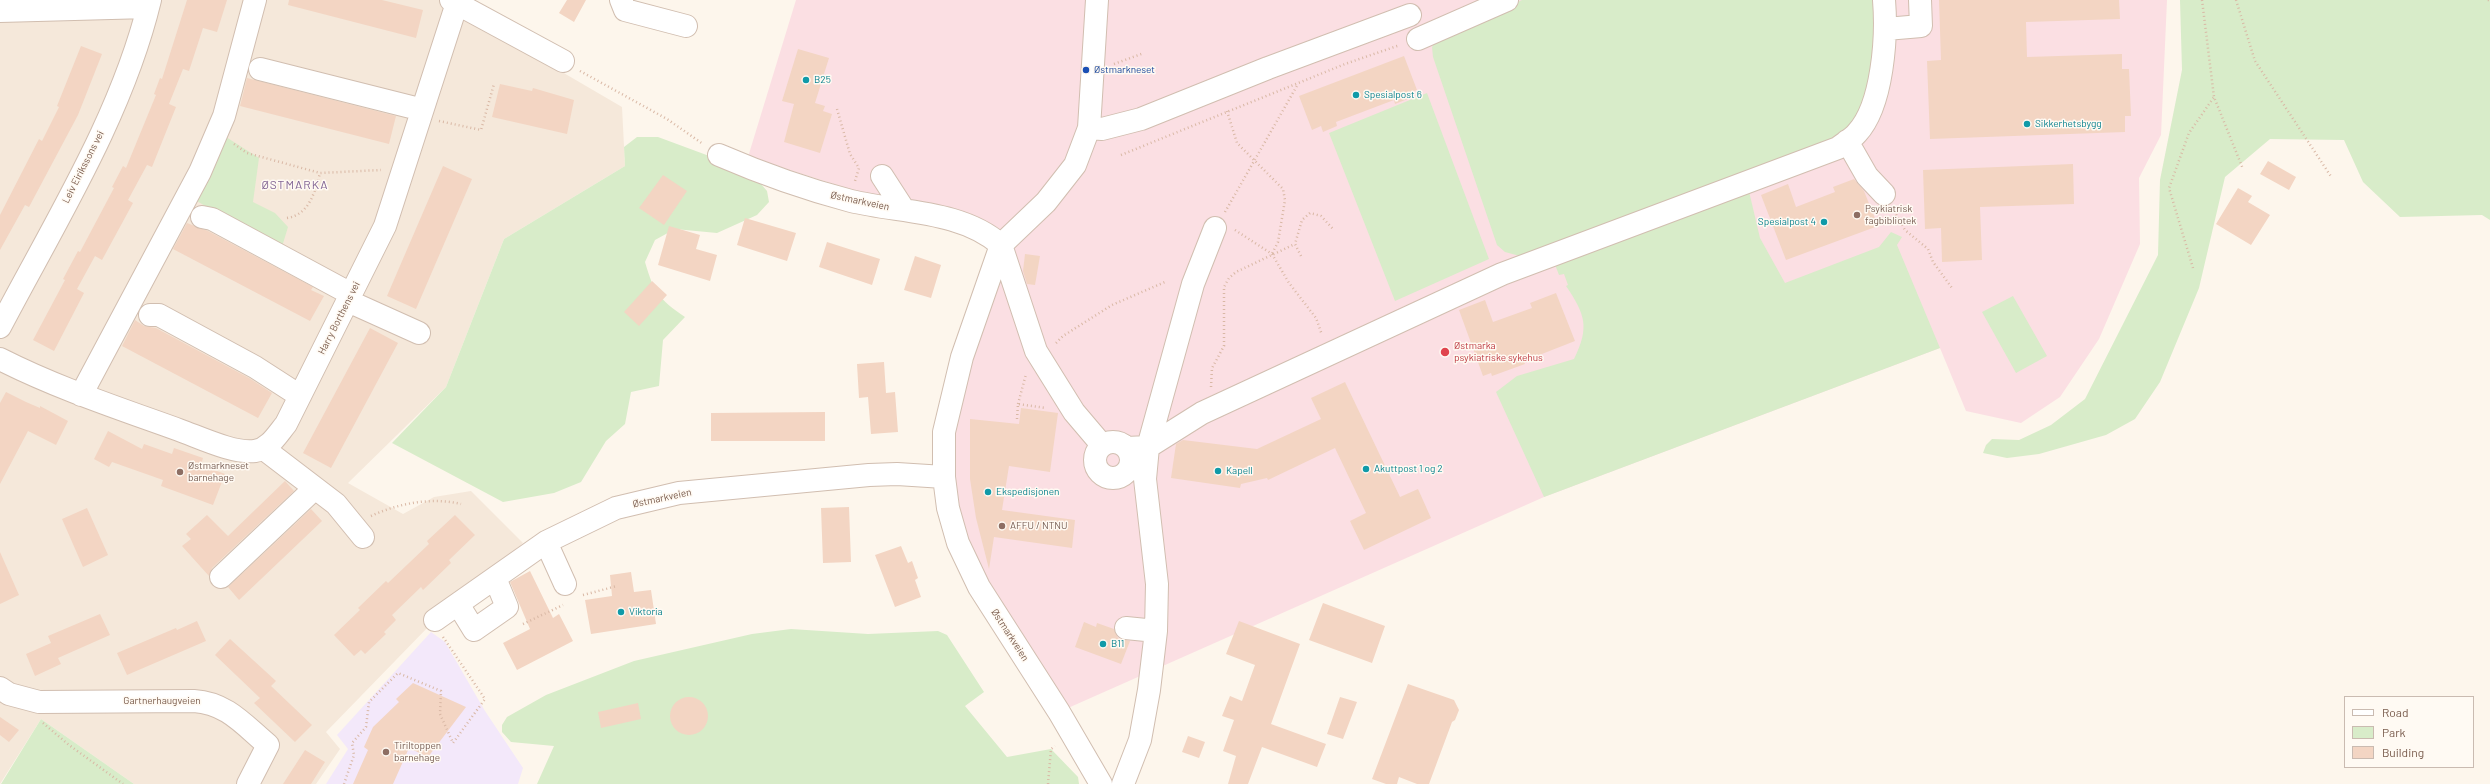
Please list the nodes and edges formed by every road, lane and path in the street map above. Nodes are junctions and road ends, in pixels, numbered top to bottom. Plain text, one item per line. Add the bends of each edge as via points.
1 (255, 0) edge
2 (621, 0) edge
3 (1097, 0) edge
4 (1507, 0) edge
5 (1884, 0) edge
6 (1920, 0) edge
7 (2202, 0) edge
8 (2236, 0) edge
9 (454, 1) edge
10 (149, 3) edge
11 (0, 11) edge
12 (1410, 15) dead end
13 (686, 26) dead end
14 (1886, 29) junction
15 (1418, 39) joint
16 (1144, 53) dead end
17 (562, 60) joint
18 (1108, 65) dead end
19 (260, 69) dead end
20 (1298, 83) junction
21 (494, 84) dead end
22 (2214, 97) junction
23 (414, 108) dead end
24 (838, 109) dead end
25 (1227, 111) junction
26 (435, 120) dead end
27 (1089, 128) junction
28 (218, 131) junction
29 (1847, 141) junction
30 (720, 154) joint
31 (1121, 155) dead end
32 (1255, 159) junction
33 (388, 169) dead end
34 (2243, 169) dead end
35 (320, 173) junction
36 (882, 176) dead end
37 (2332, 178) dead end
38 (1884, 194) joint
39 (849, 200) junction
40 (904, 210) junction
41 (202, 217) dead end
42 (287, 218) dead end
43 (1217, 224) junction
44 (1334, 230) dead end
45 (1295, 244) junction
46 (1001, 245) junction
47 (1272, 254) junction
48 (1301, 256) dead end
49 (2193, 268) dead end
50 (1165, 282) dead end
51 (1952, 288) dead end
52 (350, 297) junction
53 (150, 315) dead end
54 (0, 327) edge
55 (419, 333) dead end
56 (1330, 354) junction
57 (0, 359) edge
58 (1041, 359) junction
59 (81, 394) junction
60 (300, 396) junction
61 (1018, 404) junction
62 (1214, 407) junction
63 (1074, 412) junction
64 (1017, 419) dead end
65 (1102, 444) junction
66 (1138, 448) junction
67 (264, 449) junction
68 (944, 477) junction
69 (315, 488) junction
70 (462, 504) dead end
71 (358, 530) joint
72 (546, 542) junction
73 (221, 577) dead end
74 (495, 578) junction
75 (565, 584) dead end
76 (458, 604) junction
77 (437, 627) joint
78 (1126, 628) dead end
79 (1156, 631) junction
80 (0, 688) edge
81 (24, 699) junction
82 (1061, 741) dead end
83 (123, 784) edge
84 (248, 784) edge
85 (344, 784) edge
86 (1048, 784) edge
87 (1100, 784) edge
88 (1123, 784) edge

1 - 28 street
2 - 13 street via 625,10
3 - 27 street, Østmarkveien
4 - 15 street
5 - 14 street
6 - 14 street via 1921,26
7 - 22 path
8 - 37 path via 2255,61
9 - 17 street
9 - 52 street, Harry Borthens vei via 385,226
10 - 11 street
10 - 54 street, Leiv Eirikssons vei via 123,85 86,163
12 - 27 street via 1141,119 1102,129
14 - 29 street via 1881,72 1869,115 1857,133
15 - 20 path via 1344,64
16 - 18 path
17 - 30 path via 667,119
19 - 23 street
20 - 25 path
20 - 32 path
21 - 26 path via 481,130
22 - 34 path
22 - 49 path via 2189,133 2169,188
24 - 39 path via 850,154 859,168
25 - 31 path
25 - 32 path via 1236,143
27 - 46 street, Østmarkveien via 1075,165 1046,202
28 - 35 path via 247,153
28 - 59 street via 200,172
29 - 38 street via 1867,176
29 - 56 street via 1838,148 1502,274
30 - 39 street, Østmarkveien via 783,182
32 - 43 path
32 - 47 path via 1283,189 1285,200 1278,242
33 - 35 path
35 - 42 path via 310,202 302,213 297,217
36 - 40 street
38 - 51 path via 1905,230 1928,249 1932,262
39 - 40 street, Østmarkveien
40 - 46 street, Østmarkveien via 954,220 989,235
41 - 52 street via 212,219
43 - 47 path
43 - 66 street via 1193,284
44 - 45 path via 1322,216 1310,213 1302,220
45 - 47 path
45 - 48 path
46 - 58 street
46 - 68 street, Østmarkveien via 951,396 944,432
47 - 56 path via 1289,283 1316,318
47 - 62 path via 1236,272 1224,287 1224,346 1212,368 1210,381
50 - 58 path via 1112,305 1063,336
52 - 55 street
52 - 60 street, Harry Borthens vei
53 - 60 street via 159,315 255,367
56 - 62 street
57 - 59 street
58 - 61 path via 1027,371
58 - 63 street
59 - 67 street via 236,449 254,452
60 - 67 street, Harry Borthens vei via 286,424
61 - 63 path
61 - 64 path
62 - 66 street
63 - 65 street
65 - 66 street via 1117,442
65 - 66 street via 1095,455 1096,467 1104,476 1110,478 1122,476
66 - 79 street via 1146,480 1157,584
67 - 69 street
68 - 72 street, Østmarkveien via 869,475 679,492 616,508
68 - 87 street, Østmarkveien via 948,508 958,543 979,587 1059,712
69 - 71 street via 336,504
69 - 73 street
70 - 71 path via 445,500 406,503 379,512
72 - 74 street, Østmarkveien
72 - 75 street
74 - 76 street, Østmarkveien
74 - 76 street via 507,607 474,630
76 - 77 street, Østmarkveien
77 - 85 path via 485,699 453,743 440,714 441,691 398,673 369,702 366,727 352,743 354,755
78 - 79 street
79 - 88 street via 1140,740
80 - 81 street, Gartnerhaugveien
81 - 83 path via 36,717 69,746
81 - 84 street, Gartnerhaugveien via 39,702 209,702 224,707 268,745
82 - 86 path via 1051,749

